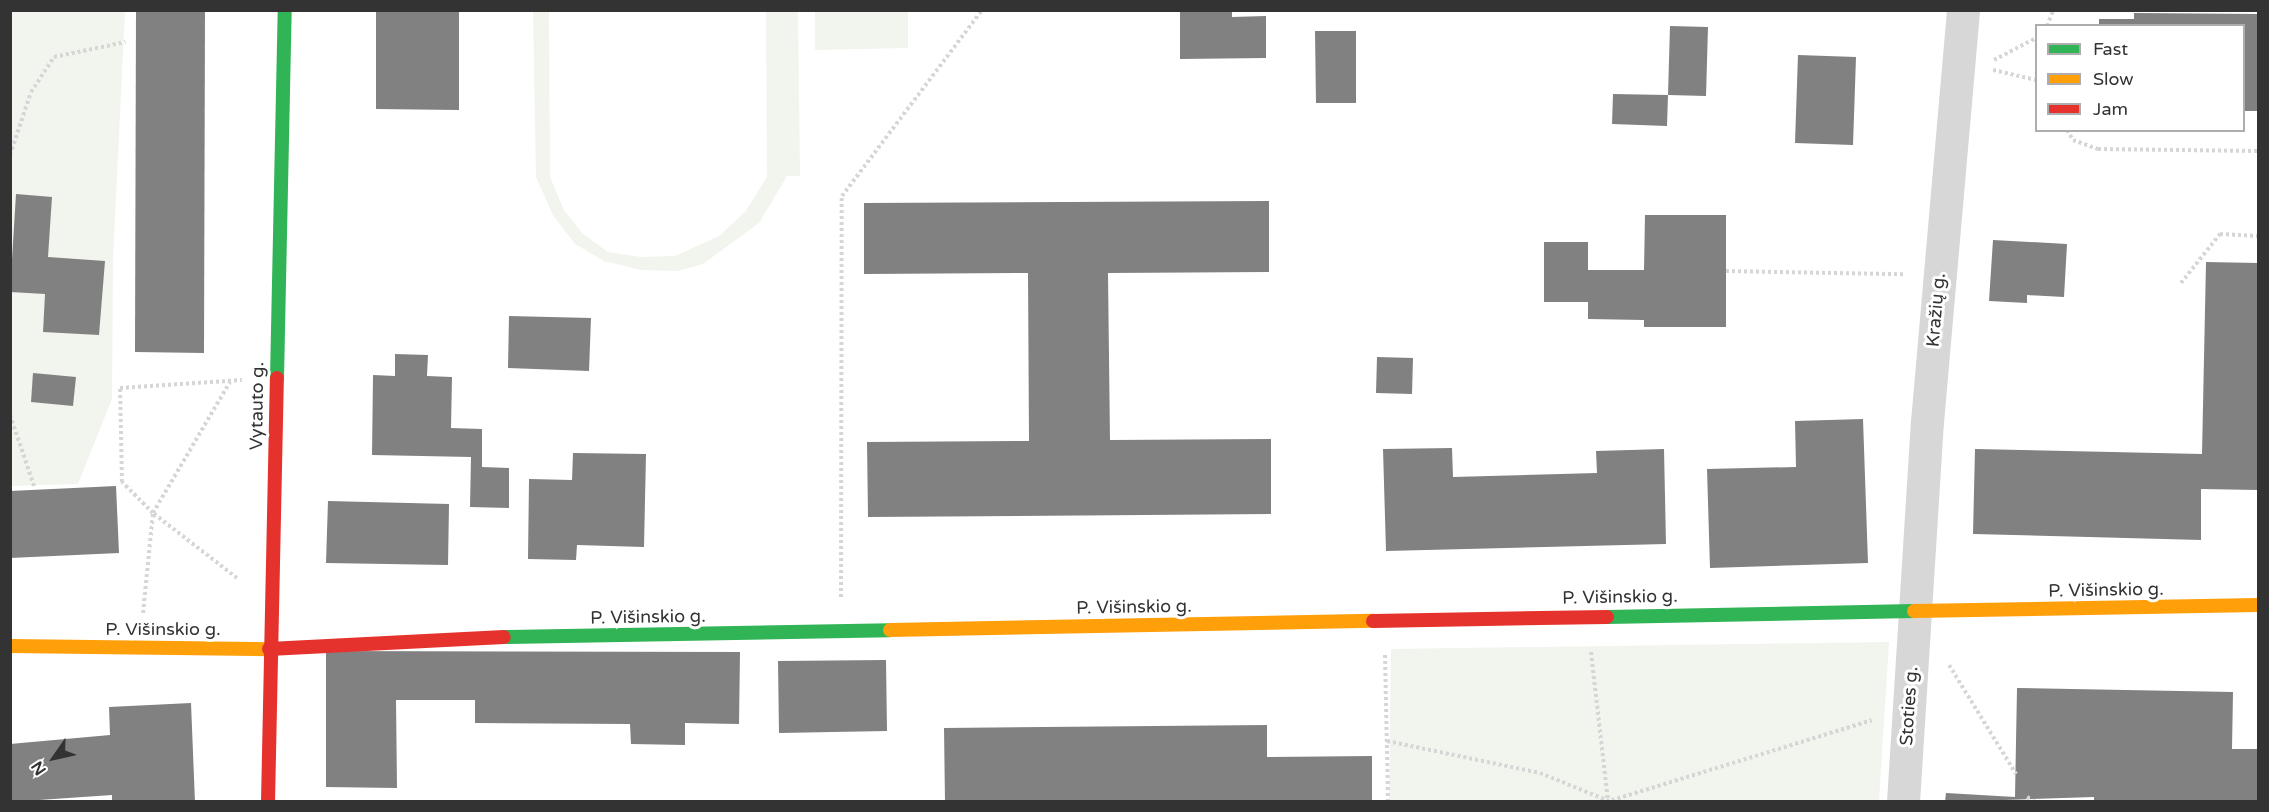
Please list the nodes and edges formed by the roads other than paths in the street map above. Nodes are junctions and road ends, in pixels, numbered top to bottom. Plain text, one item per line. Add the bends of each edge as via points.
1 (285, 10) edge
2 (1963, 10) edge
3 (2259, 605) edge
4 (1915, 610) junction
5 (10, 646) edge
6 (269, 649) junction
7 (268, 801) edge
8 (1903, 801) edge

1 - 6 main road, Vytauto g.
2 - 4 street, Kražių g. via 1969,65 1939,274
3 - 4 main road, P. Višinskio g.
4 - 6 main road, P. Višinskio g. via 514,637
4 - 8 street, Stoties g.
5 - 6 main road, P. Višinskio g.
6 - 7 main road, Vytauto g.

